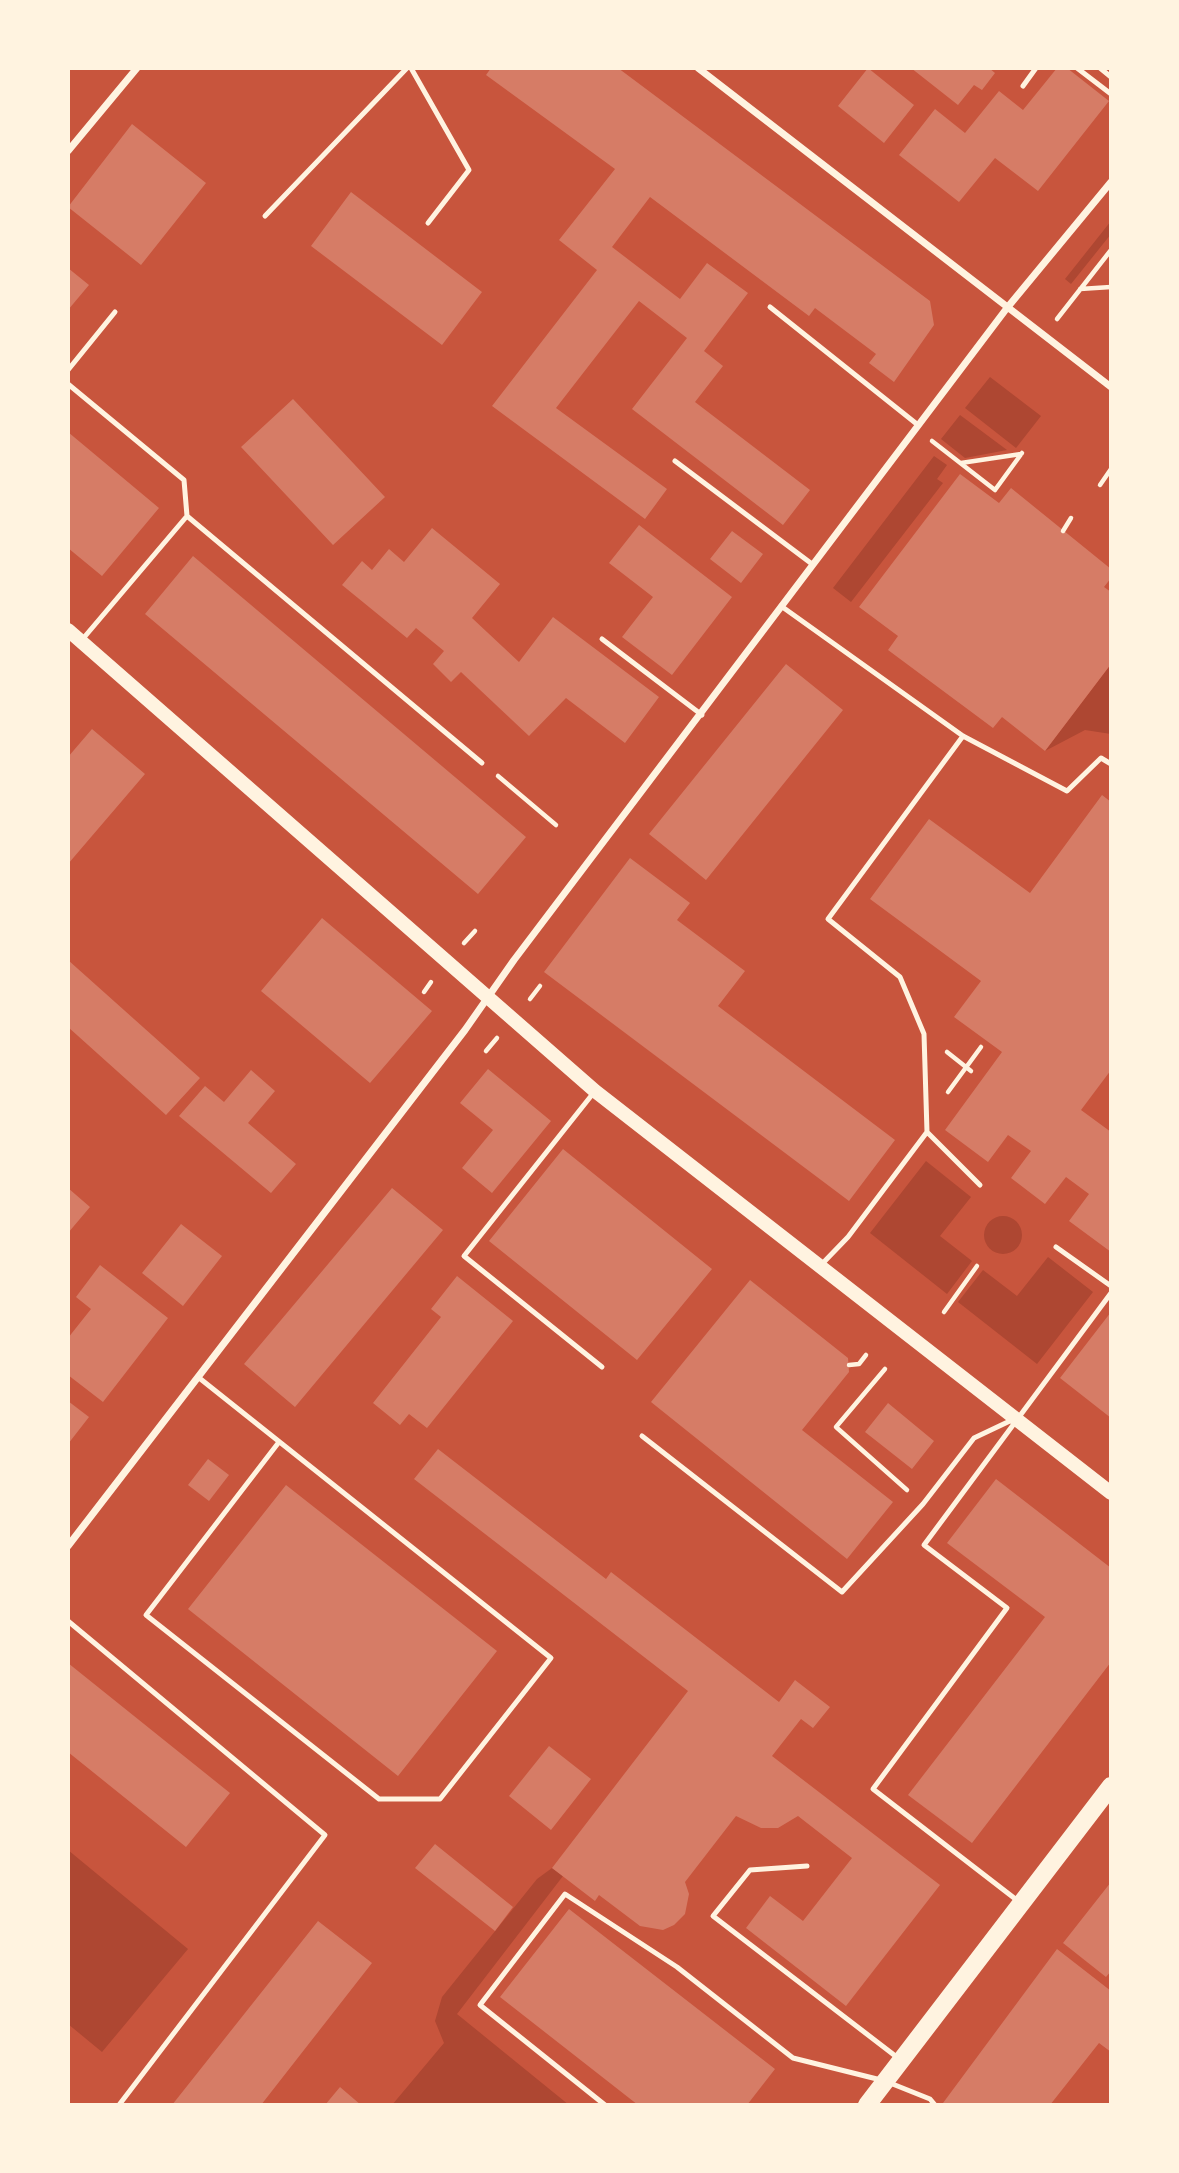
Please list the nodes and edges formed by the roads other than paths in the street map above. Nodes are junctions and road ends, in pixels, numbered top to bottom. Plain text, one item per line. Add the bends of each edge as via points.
1 (137, 68) edge
2 (409, 68) edge
3 (698, 68) edge
4 (1036, 68) edge
5 (1077, 68) edge
6 (1100, 68) edge
7 (1111, 77) edge
8 (1023, 86) dead end
9 (1111, 93) edge
10 (68, 151) edge
11 (1111, 183) edge
12 (265, 216) dead end
13 (428, 223) dead end
14 (770, 307) dead end
15 (1007, 308) junction
16 (115, 312) dead end
17 (68, 370) edge
18 (68, 384) edge
19 (1111, 387) edge
20 (918, 425) junction
21 (675, 461) dead end
22 (187, 516) junction
23 (812, 564) junction
24 (781, 606) junction
25 (68, 630) edge
26 (602, 639) dead end
27 (81, 641) junction
28 (702, 715) junction
29 (963, 736) junction
30 (482, 763) road end
31 (1111, 764) edge
32 (487, 998) junction
33 (595, 1091) junction
34 (927, 1132) junction
35 (981, 1185) dead end
36 (1056, 1248) dead end
37 (820, 1266) junction
38 (1111, 1286) edge
39 (1111, 1293) edge
40 (602, 1367) dead end
41 (198, 1377) junction
42 (1015, 1419) junction
43 (642, 1436) dead end
44 (279, 1442) junction
45 (1111, 1493) edge
46 (68, 1546) edge
47 (68, 1620) edge
48 (1111, 1786) edge
49 (807, 1866) dead end
50 (1021, 1903) junction
51 (901, 2060) junction
52 (885, 2081) junction
53 (119, 2105) edge
54 (606, 2105) edge
55 (867, 2105) edge
56 (934, 2105) edge

1 - 10 street
2 - 12 lane
2 - 13 lane via 469,170
3 - 15 street
4 - 8 lane
5 - 9 lane
6 - 7 lane
11 - 15 street
14 - 20 lane
15 - 19 street
15 - 20 street
16 - 17 lane
18 - 22 lane via 184,480
20 - 23 street
21 - 23 lane
22 - 27 lane
22 - 30 lane
23 - 24 street
24 - 28 street
24 - 29 lane
25 - 27 main road
26 - 28 lane
27 - 32 main road
28 - 32 street
29 - 31 lane via 1067,791 1101,758
29 - 34 lane via 828,919 900,977 924,1034
32 - 33 main road
32 - 41 street
33 - 37 main road
33 - 40 lane via 464,1256
34 - 35 lane
34 - 37 lane via 848,1237
36 - 38 lane
37 - 42 main road
39 - 42 lane
41 - 44 lane
41 - 46 street
42 - 43 lane via 974,1437 923,1504 842,1592
42 - 45 main road
42 - 50 lane via 924,1545 1007,1608 873,1789
44 - 44 lane via 551,1658 440,1799 379,1799 146,1615
47 - 53 lane via 325,1835
48 - 50 main road
49 - 51 lane via 750,1870 713,1916
50 - 51 main road
51 - 52 main road
52 - 54 lane via 793,2058 677,1967 565,1894 480,2005
52 - 55 main road
52 - 56 lane via 930,2099

